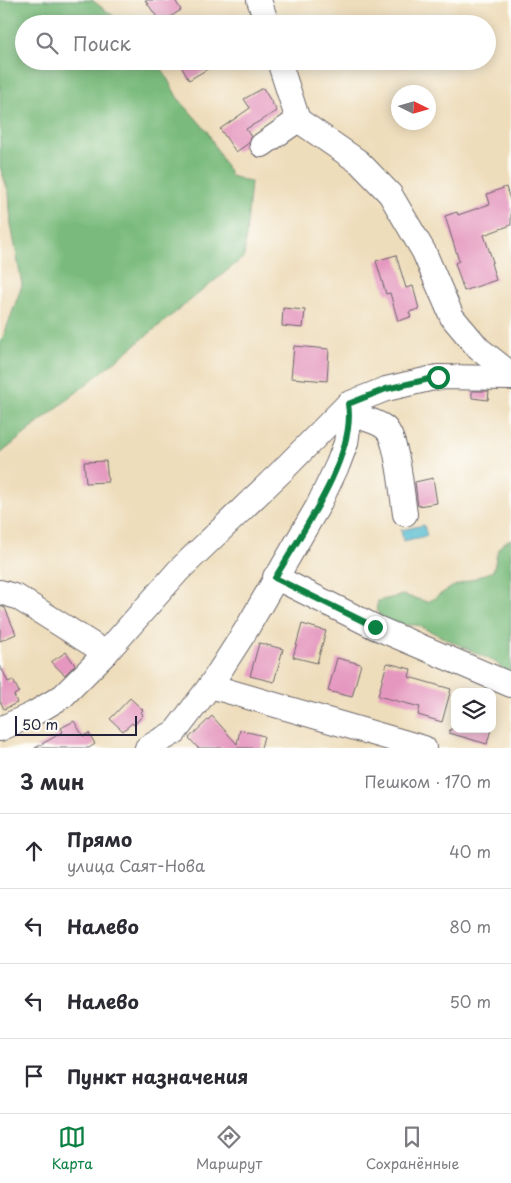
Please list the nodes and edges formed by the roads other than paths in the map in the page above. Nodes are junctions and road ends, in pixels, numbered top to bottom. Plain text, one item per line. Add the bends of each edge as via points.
1 (259, 0) edge
2 (264, 15) edge
3 (282, 70) edge
4 (298, 120) junction
5 (262, 145) dead end
6 (511, 374) edge
7 (511, 378) edge
8 (349, 409) junction
9 (405, 514) dead end
10 (275, 578) junction
11 (0, 592) edge
12 (106, 653) junction
13 (511, 685) edge
14 (210, 686) junction
15 (0, 729) edge
16 (147, 748) edge
17 (424, 748) edge

1 - 2 street
3 - 4 street
4 - 5 street
4 - 6 street via 359,162 390,194 424,252 452,317 479,349
7 - 8 street via 438,377 386,389
8 - 9 street via 386,428 394,443
8 - 10 street via 346,443 338,464 318,506
8 - 12 street via 178,571
10 - 13 street via 375,627
10 - 14 street
11 - 12 street via 17,598
12 - 15 street via 63,696
14 - 16 street via 175,732
14 - 17 street

